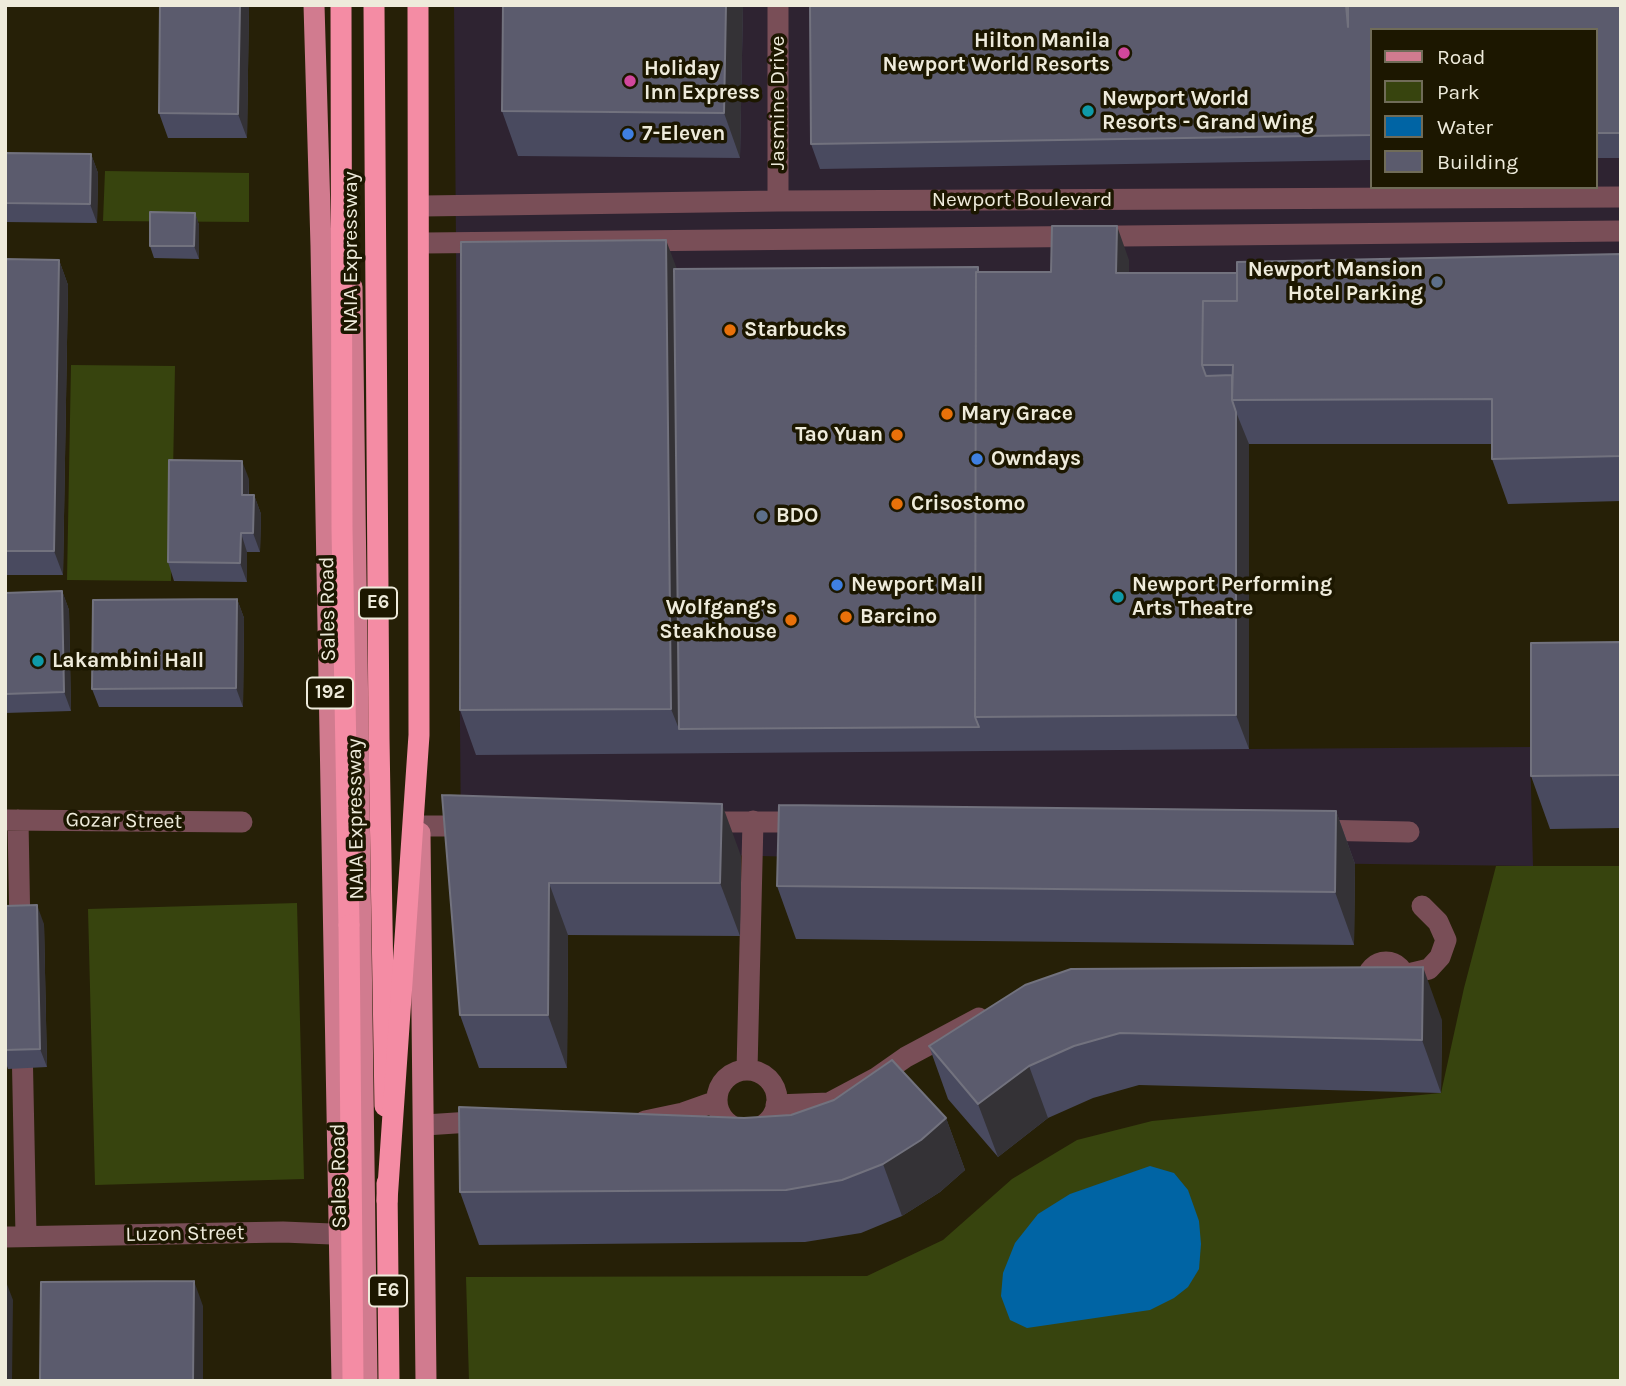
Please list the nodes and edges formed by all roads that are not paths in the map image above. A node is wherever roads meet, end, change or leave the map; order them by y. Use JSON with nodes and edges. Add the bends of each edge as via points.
{"nodes":[{"id":1,"x":314,"y":5,"type":"edge"},
{"id":2,"x":374,"y":5,"type":"edge"},
{"id":3,"x":382,"y":5,"type":"edge"},
{"id":4,"x":420,"y":5,"type":"edge"},
{"id":5,"x":778,"y":5,"type":"edge"},
{"id":6,"x":342,"y":6,"type":"edge"},
{"id":7,"x":1621,"y":197,"type":"edge"},
{"id":8,"x":1549,"y":198,"type":"junction"},
{"id":9,"x":778,"y":201,"type":"junction"},
{"id":10,"x":561,"y":204,"type":"junction"},
{"id":11,"x":423,"y":206,"type":"junction"},
{"id":12,"x":1621,"y":231,"type":"edge"},
{"id":13,"x":1552,"y":232,"type":"junction"},
{"id":14,"x":562,"y":240,"type":"junction"},
{"id":15,"x":424,"y":243,"type":"junction"},
{"id":16,"x":563,"y":263,"type":"edge"},
{"id":17,"x":12,"y":820,"type":"edge"},
{"id":18,"x":753,"y":821,"type":"junction"},
{"id":19,"x":243,"y":822,"type":"dead end"},
{"id":20,"x":684,"y":822,"type":"edge"},
{"id":21,"x":823,"y":822,"type":"edge"},
{"id":22,"x":496,"y":825,"type":"edge"},
{"id":23,"x":420,"y":826,"type":"junction"},
{"id":24,"x":1297,"y":830,"type":"edge"},
{"id":25,"x":1409,"y":832,"type":"dead end"},
{"id":26,"x":1422,"y":906,"type":"dead end"},
{"id":27,"x":21,"y":958,"type":"edge"},
{"id":28,"x":1360,"y":981,"type":"edge"},
{"id":29,"x":995,"y":1010,"type":"edge"},
{"id":30,"x":22,"y":1028,"type":"edge"},
{"id":31,"x":747,"y":1070,"type":"junction"},
{"id":32,"x":717,"y":1101,"type":"junction"},
{"id":33,"x":776,"y":1105,"type":"junction"},
{"id":34,"x":513,"y":1121,"type":"edge"},
{"id":35,"x":631,"y":1121,"type":"edge"},
{"id":36,"x":425,"y":1125,"type":"junction"},
{"id":37,"x":387,"y":1201,"type":"junction"},
{"id":38,"x":340,"y":1233,"type":"junction"},
{"id":39,"x":365,"y":1236,"type":"junction"},
{"id":40,"x":16,"y":1237,"type":"edge"},
{"id":41,"x":342,"y":1381,"type":"edge"},
{"id":42,"x":353,"y":1381,"type":"edge"},
{"id":43,"x":367,"y":1381,"type":"edge"},
{"id":44,"x":389,"y":1381,"type":"edge"},
{"id":45,"x":396,"y":1381,"type":"edge"},
{"id":46,"x":426,"y":1381,"type":"edge"}],
"edges":[{"from":1,"to":38,"type":"main road","name":"Sales Road","number":"192"},
{"from":2,"to":37,"type":"highway","name":"NAIA Expressway","number":"E6","bridge":true},
{"from":3,"to":45,"type":"main road"},
{"from":4,"to":11,"type":"main road"},
{"from":4,"to":37,"type":"highway","bridge":true,"via":[[419,735]]},
{"from":5,"to":9,"type":"street","name":"Jasmine Drive"},
{"from":6,"to":39,"type":"main road","name":"Sales Road","number":"192"},
{"from":6,"to":42,"type":"highway","name":"NAIA Expressway","number":"E6","bridge":true,"via":[[342,529]]},
{"from":7,"to":8,"type":"street","name":"Newport Boulevard"},
{"from":8,"to":9,"type":"street","name":"Newport Boulevard"},
{"from":8,"to":13,"type":"street","via":[[1559,215]]},
{"from":9,"to":10,"type":"street","name":"Newport Boulevard"},
{"from":10,"to":11,"type":"street","name":"Newport Boulevard"},
{"from":10,"to":14,"type":"street"},
{"from":11,"to":15,"type":"main road"},
{"from":12,"to":13,"type":"street","name":"Newport Boulevard"},
{"from":13,"to":14,"type":"street","name":"Newport Boulevard"},
{"from":14,"to":15,"type":"street","name":"Newport Boulevard"},
{"from":14,"to":16,"type":"street"},
{"from":15,"to":23,"type":"main road"},
{"from":17,"to":19,"type":"street","name":"Gozar Street"},
{"from":17,"to":27,"type":"street"},
{"from":18,"to":20,"type":"street"},
{"from":18,"to":21,"type":"street"},
{"from":18,"to":31,"type":"street"},
{"from":22,"to":23,"type":"street"},
{"from":23,"to":36,"type":"main road"},
{"from":24,"to":25,"type":"street"},
{"from":26,"to":28,"type":"street","via":[[1438,922],[1446,940],[1440,957],[1429,969],[1404,975],[1396,965],[1383,962]]},
{"from":29,"to":33,"type":"street","via":[[829,1103]]},
{"from":30,"to":40,"type":"street"},
{"from":31,"to":32,"type":"street","via":[[728,1076]]},
{"from":31,"to":33,"type":"street","via":[[773,1085]]},
{"from":32,"to":33,"type":"street","via":[[729,1125],[747,1130],[766,1123]]},
{"from":32,"to":35,"type":"street","via":[[682,1113]]},
{"from":34,"to":36,"type":"street"},
{"from":36,"to":46,"type":"main road"},
{"from":37,"to":44,"type":"highway","name":"NAIA Expressway","number":"E6"},
{"from":38,"to":39,"type":"street","name":"Luzon Street"},
{"from":38,"to":40,"type":"street","name":"Luzon Street"},
{"from":38,"to":41,"type":"main road","name":"Sales Road","number":"192"},
{"from":39,"to":43,"type":"main road","name":"Sales Road","number":"192"}]}
